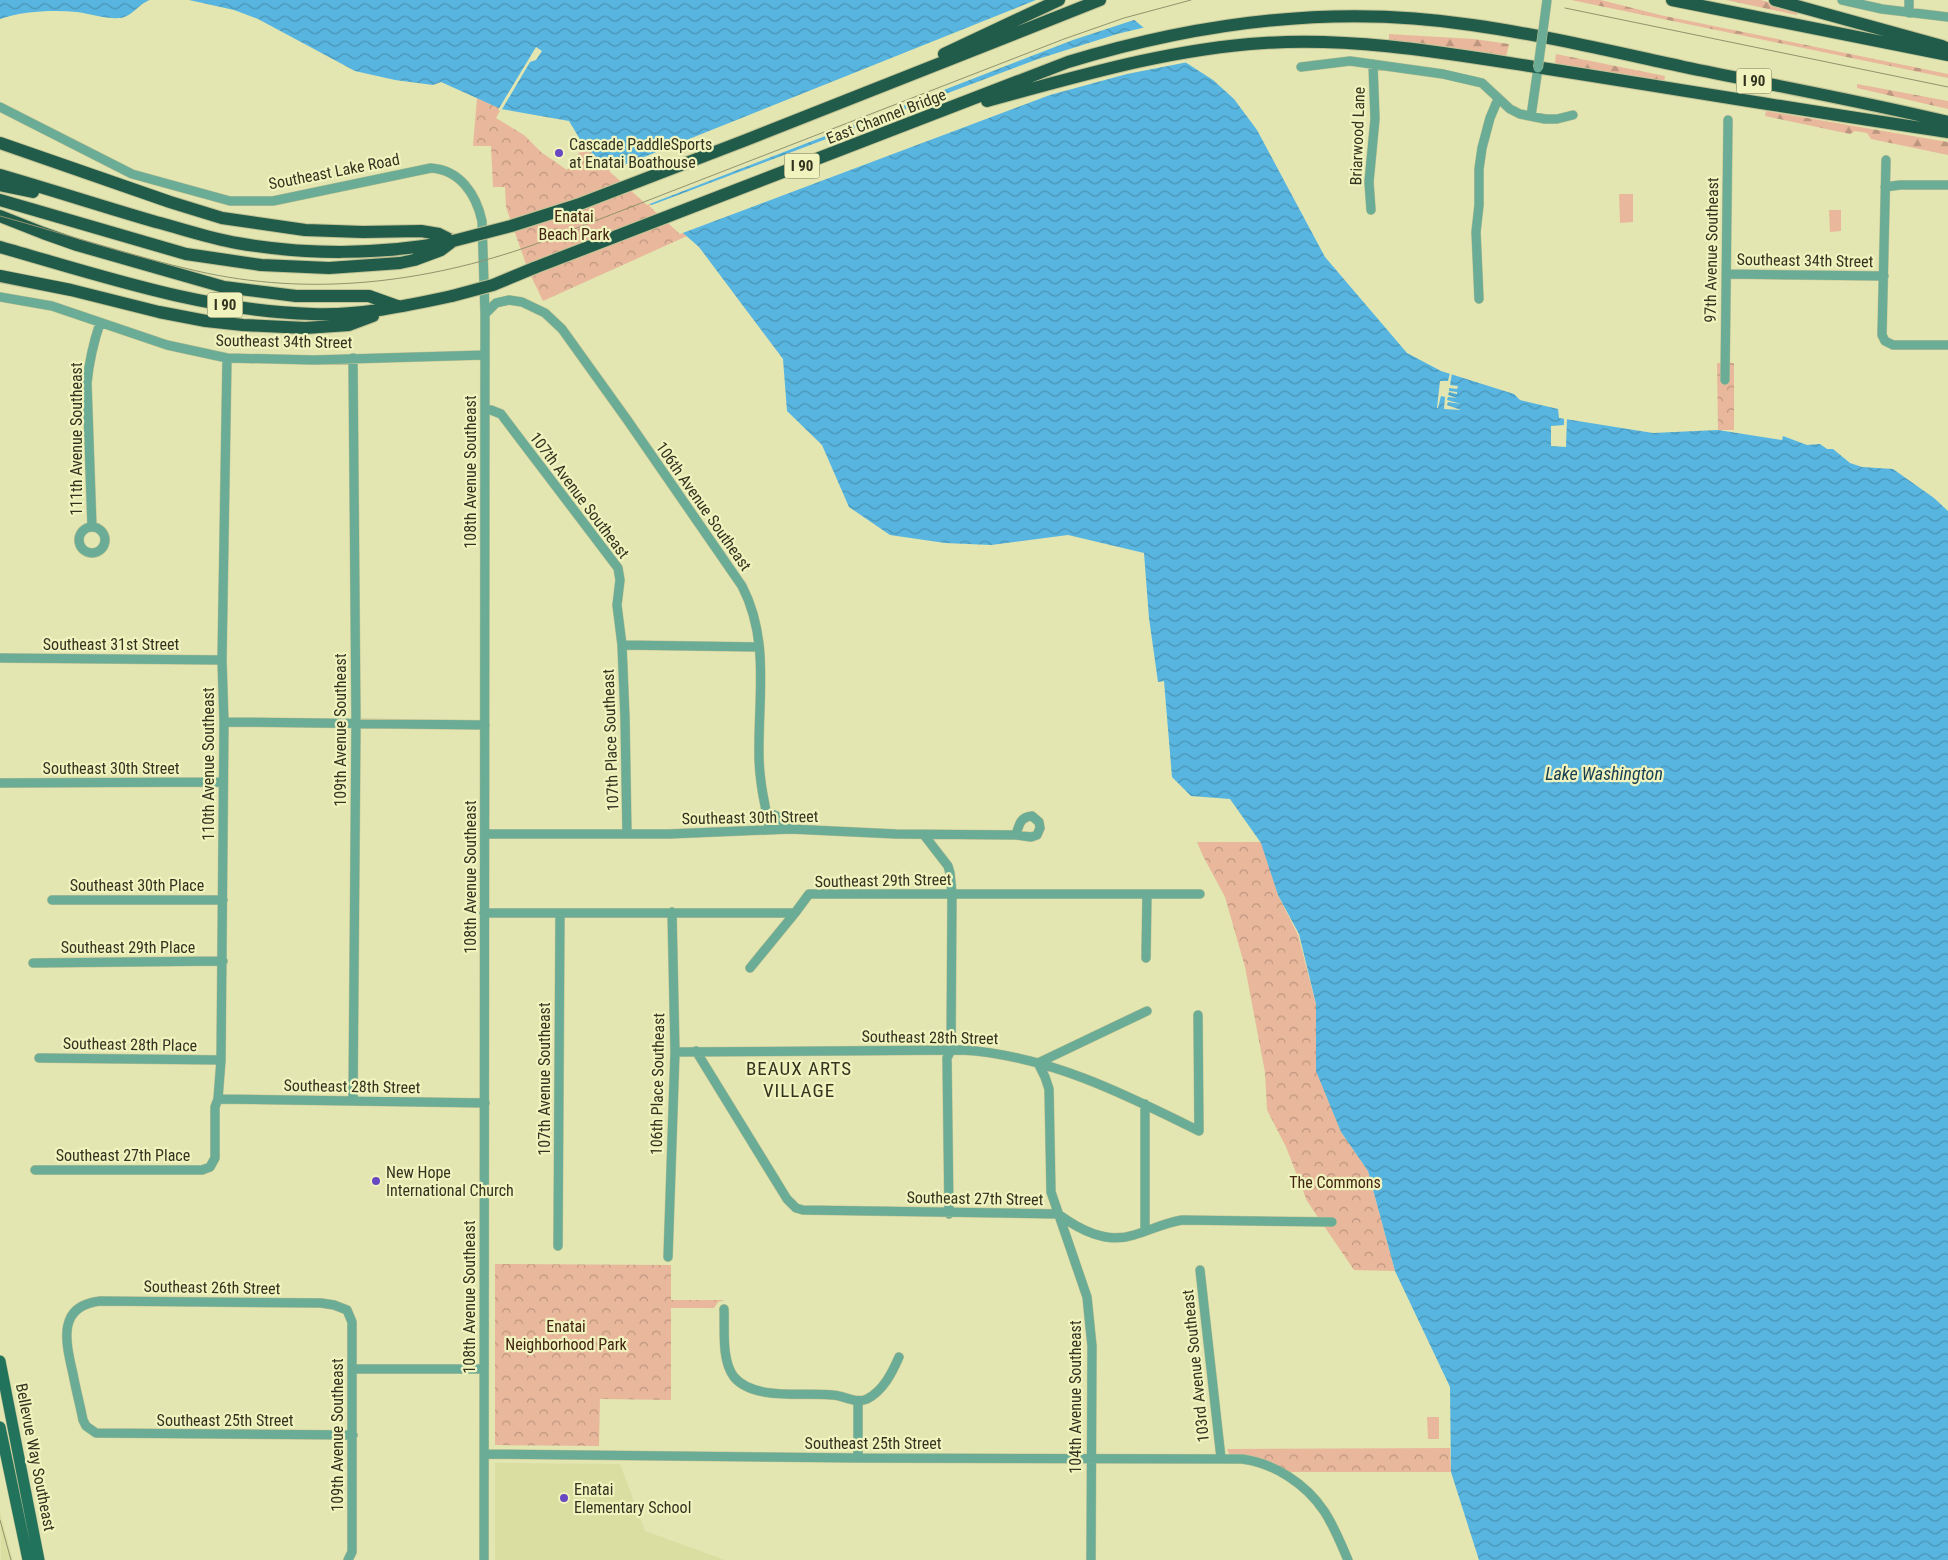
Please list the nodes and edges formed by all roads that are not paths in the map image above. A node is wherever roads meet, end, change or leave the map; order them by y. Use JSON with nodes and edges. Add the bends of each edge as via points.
{"nodes":[{"id":1,"x":1059,"y":0,"type":"edge"},
{"id":2,"x":1100,"y":0,"type":"edge"},
{"id":3,"x":1547,"y":0,"type":"edge"},
{"id":4,"x":1672,"y":0,"type":"edge"},
{"id":5,"x":1775,"y":0,"type":"edge"},
{"id":6,"x":1842,"y":0,"type":"edge"},
{"id":7,"x":1908,"y":0,"type":"edge"},
{"id":8,"x":1909,"y":13,"type":"junction"},
{"id":9,"x":1948,"y":17,"type":"edge"},
{"id":10,"x":1948,"y":49,"type":"edge"},
{"id":11,"x":1948,"y":55,"type":"edge"},
{"id":12,"x":1373,"y":64,"type":"junction"},
{"id":13,"x":1301,"y":67,"type":"dead end"},
{"id":14,"x":1538,"y":68,"type":"junction"},
{"id":15,"x":854,"y":98,"type":"junction"},
{"id":16,"x":1498,"y":99,"type":"junction"},
{"id":17,"x":0,"y":107,"type":"edge"},
{"id":18,"x":1573,"y":115,"type":"dead end"},
{"id":19,"x":1531,"y":116,"type":"junction"},
{"id":20,"x":927,"y":118,"type":"junction"},
{"id":21,"x":1728,"y":120,"type":"dead end"},
{"id":22,"x":1948,"y":122,"type":"edge"},
{"id":23,"x":1948,"y":132,"type":"edge"},
{"id":24,"x":0,"y":143,"type":"edge"},
{"id":25,"x":1886,"y":160,"type":"dead end"},
{"id":26,"x":0,"y":175,"type":"edge"},
{"id":27,"x":0,"y":185,"type":"edge"},
{"id":28,"x":1948,"y":185,"type":"edge"},
{"id":29,"x":1885,"y":187,"type":"junction"},
{"id":30,"x":474,"y":195,"type":"joint"},
{"id":31,"x":0,"y":200,"type":"edge"},
{"id":32,"x":116,"y":210,"type":"junction"},
{"id":33,"x":1371,"y":210,"type":"dead end"},
{"id":34,"x":0,"y":216,"type":"edge"},
{"id":35,"x":443,"y":242,"type":"junction"},
{"id":36,"x":0,"y":247,"type":"edge"},
{"id":37,"x":1726,"y":274,"type":"junction"},
{"id":38,"x":0,"y":276,"type":"edge"},
{"id":39,"x":1884,"y":276,"type":"junction"},
{"id":40,"x":0,"y":297,"type":"edge"},
{"id":41,"x":1479,"y":299,"type":"dead end"},
{"id":42,"x":399,"y":307,"type":"junction"},
{"id":43,"x":485,"y":314,"type":"junction"},
{"id":44,"x":100,"y":323,"type":"junction"},
{"id":45,"x":1948,"y":344,"type":"edge"},
{"id":46,"x":485,"y":354,"type":"junction"},
{"id":47,"x":227,"y":358,"type":"junction"},
{"id":48,"x":354,"y":358,"type":"junction"},
{"id":49,"x":1725,"y":380,"type":"dead end"},
{"id":50,"x":485,"y":411,"type":"junction"},
{"id":51,"x":92,"y":527,"type":"dead end"},
{"id":52,"x":622,"y":645,"type":"junction"},
{"id":53,"x":760,"y":647,"type":"junction"},
{"id":54,"x":0,"y":658,"type":"edge"},
{"id":55,"x":222,"y":660,"type":"junction"},
{"id":56,"x":224,"y":722,"type":"junction"},
{"id":57,"x":356,"y":722,"type":"junction"},
{"id":58,"x":485,"y":725,"type":"junction"},
{"id":59,"x":223,"y":782,"type":"junction"},
{"id":60,"x":0,"y":783,"type":"edge"},
{"id":61,"x":767,"y":812,"type":"junction"},
{"id":62,"x":790,"y":829,"type":"junction"},
{"id":63,"x":770,"y":830,"type":"junction"},
{"id":64,"x":485,"y":834,"type":"junction"},
{"id":65,"x":627,"y":834,"type":"junction"},
{"id":66,"x":924,"y":835,"type":"junction"},
{"id":67,"x":1016,"y":835,"type":"dead end"},
{"id":68,"x":952,"y":893,"type":"junction"},
{"id":69,"x":1147,"y":894,"type":"junction"},
{"id":70,"x":1200,"y":894,"type":"dead end"},
{"id":71,"x":52,"y":900,"type":"dead end"},
{"id":72,"x":223,"y":900,"type":"junction"},
{"id":73,"x":672,"y":912,"type":"junction"},
{"id":74,"x":484,"y":913,"type":"junction"},
{"id":75,"x":560,"y":913,"type":"junction"},
{"id":76,"x":795,"y":913,"type":"junction"},
{"id":77,"x":1146,"y":958,"type":"dead end"},
{"id":78,"x":223,"y":962,"type":"junction"},
{"id":79,"x":33,"y":963,"type":"dead end"},
{"id":80,"x":750,"y":968,"type":"dead end"},
{"id":81,"x":1147,"y":1011,"type":"dead end"},
{"id":82,"x":1198,"y":1016,"type":"dead end"},
{"id":83,"x":951,"y":1050,"type":"junction"},
{"id":84,"x":675,"y":1052,"type":"junction"},
{"id":85,"x":696,"y":1052,"type":"junction"},
{"id":86,"x":39,"y":1058,"type":"dead end"},
{"id":87,"x":221,"y":1060,"type":"junction"},
{"id":88,"x":1038,"y":1063,"type":"junction"},
{"id":89,"x":218,"y":1099,"type":"junction"},
{"id":90,"x":353,"y":1101,"type":"junction"},
{"id":91,"x":485,"y":1103,"type":"junction"},
{"id":92,"x":1145,"y":1104,"type":"junction"},
{"id":93,"x":210,"y":1167,"type":"joint"},
{"id":94,"x":35,"y":1170,"type":"dead end"},
{"id":95,"x":949,"y":1214,"type":"junction"},
{"id":96,"x":1058,"y":1214,"type":"junction"},
{"id":97,"x":1332,"y":1222,"type":"dead end"},
{"id":98,"x":1145,"y":1231,"type":"junction"},
{"id":99,"x":558,"y":1246,"type":"dead end"},
{"id":100,"x":668,"y":1257,"type":"dead end"},
{"id":101,"x":1200,"y":1270,"type":"dead end"},
{"id":102,"x":724,"y":1309,"type":"dead end"},
{"id":103,"x":347,"y":1310,"type":"joint"},
{"id":104,"x":899,"y":1357,"type":"dead end"},
{"id":105,"x":0,"y":1361,"type":"edge"},
{"id":106,"x":353,"y":1369,"type":"junction"},
{"id":107,"x":484,"y":1369,"type":"junction"},
{"id":108,"x":0,"y":1386,"type":"edge"},
{"id":109,"x":7,"y":1400,"type":"junction"},
{"id":110,"x":858,"y":1402,"type":"junction"},
{"id":111,"x":0,"y":1427,"type":"edge"},
{"id":112,"x":96,"y":1433,"type":"joint"},
{"id":113,"x":353,"y":1435,"type":"junction"},
{"id":114,"x":484,"y":1454,"type":"junction"},
{"id":115,"x":1090,"y":1457,"type":"junction"},
{"id":116,"x":858,"y":1458,"type":"junction"},
{"id":117,"x":1221,"y":1458,"type":"junction"},
{"id":118,"x":28,"y":1560,"type":"edge"},
{"id":119,"x":39,"y":1560,"type":"edge"},
{"id":120,"x":348,"y":1560,"type":"edge"},
{"id":121,"x":484,"y":1560,"type":"edge"},
{"id":122,"x":1091,"y":1560,"type":"edge"},
{"id":123,"x":1348,"y":1560,"type":"edge"}],
"edges":[{"from":1,"to":15,"type":"highway"},
{"from":2,"to":15,"type":"highway","name":"East Channel Bridge"},
{"from":3,"to":14,"type":"street","bridge":true},
{"from":4,"to":11,"type":"highway"},
{"from":5,"to":10,"type":"highway"},
{"from":6,"to":8,"type":"street"},
{"from":7,"to":8,"type":"street"},
{"from":8,"to":9,"type":"street"},
{"from":12,"to":13,"type":"street","via":[[1350,61]]},
{"from":12,"to":16,"type":"street","via":[[1482,83]]},
{"from":12,"to":33,"type":"street","name":"Briarwood Lane","via":[[1375,119],[1369,182]]},
{"from":14,"to":19,"type":"street"},
{"from":14,"to":20,"type":"highway","via":[[1385,46],[1286,42],[1238,45],[1146,59]]},
{"from":14,"to":23,"type":"highway"},
{"from":15,"to":35,"type":"highway","name":"East Channel Bridge","bridge":true,"via":[[576,205],[503,228]]},
{"from":16,"to":19,"type":"street","via":[[1510,109]]},
{"from":16,"to":41,"type":"street","via":[[1490,118],[1479,169],[1476,232]]},
{"from":17,"to":30,"type":"street","name":"Southeast Lake Road","via":[[132,174],[230,201],[273,200],[431,168],[456,177]]},
{"from":18,"to":19,"type":"street","via":[[1557,119]]},
{"from":20,"to":22,"type":"highway","name":"East Channel Bridge","number":"I 90","via":[[1042,72],[1126,45],[1200,29],[1283,19],[1376,17],[1472,25],[1560,41]]},
{"from":20,"to":42,"type":"highway","name":"East Channel Bridge","number":"I 90","bridge":true,"via":[[493,285]]},
{"from":21,"to":37,"type":"street","name":"97th Avenue Southeast"},
{"from":24,"to":35,"type":"highway","via":[[222,218],[305,230],[421,231]]},
{"from":25,"to":29,"type":"street"},
{"from":26,"to":32,"type":"highway"},
{"from":27,"to":32,"type":"highway"},
{"from":28,"to":29,"type":"street"},
{"from":29,"to":39,"type":"street"},
{"from":30,"to":43,"type":"street","name":"108th Avenue Southeast","via":[[482,221]]},
{"from":31,"to":35,"type":"highway","via":[[186,254],[282,267],[380,266],[414,260]]},
{"from":32,"to":35,"type":"highway","via":[[208,237],[270,248],[379,250]]},
{"from":34,"to":42,"type":"highway","via":[[77,245],[224,287],[296,296],[369,296]]},
{"from":36,"to":42,"type":"highway","number":"I 90","via":[[193,300],[240,308],[349,314]]},
{"from":37,"to":39,"type":"street","name":"Southeast 34th Street"},
{"from":37,"to":49,"type":"street","name":"97th Avenue Southeast"},
{"from":38,"to":42,"type":"highway","via":[[159,312],[243,325],[305,328],[349,325]]},
{"from":39,"to":45,"type":"street","via":[[1882,335],[1885,341],[1893,345]]},
{"from":40,"to":44,"type":"street","name":"Southeast 34th Street","via":[[52,306]]},
{"from":43,"to":46,"type":"street","name":"108th Avenue Southeast"},
{"from":43,"to":53,"type":"street","name":"106th Avenue Southeast","via":[[496,303],[522,302],[545,313],[562,330],[742,586],[756,620]]},
{"from":44,"to":47,"type":"street","name":"Southeast 34th Street","via":[[167,345]]},
{"from":44,"to":51,"type":"street","name":"111th Avenue Southeast","via":[[92,347],[88,384]]},
{"from":46,"to":48,"type":"street","name":"Southeast 34th Street"},
{"from":46,"to":50,"type":"street","name":"108th Avenue Southeast"},
{"from":47,"to":48,"type":"street","name":"Southeast 34th Street"},
{"from":47,"to":55,"type":"street","name":"110th Avenue Southeast"},
{"from":48,"to":57,"type":"street","name":"109th Avenue Southeast"},
{"from":50,"to":52,"type":"street","name":"107th Avenue Southeast","via":[[501,414],[618,568],[617,605]]},
{"from":50,"to":58,"type":"street","name":"108th Avenue Southeast"},
{"from":52,"to":53,"type":"street"},
{"from":52,"to":65,"type":"street","name":"107th Place Southeast"},
{"from":53,"to":61,"type":"street","name":"106th Avenue Southeast","via":[[760,780]]},
{"from":54,"to":55,"type":"street","name":"Southeast 31st Street"},
{"from":55,"to":56,"type":"street","name":"110th Avenue Southeast"},
{"from":56,"to":57,"type":"street"},
{"from":56,"to":59,"type":"street","name":"110th Avenue Southeast"},
{"from":57,"to":58,"type":"street"},
{"from":57,"to":90,"type":"street","name":"109th Avenue Southeast"},
{"from":58,"to":64,"type":"street","name":"108th Avenue Southeast"},
{"from":59,"to":60,"type":"street","name":"Southeast 30th Street"},
{"from":59,"to":72,"type":"street","name":"110th Avenue Southeast"},
{"from":61,"to":62,"type":"street","via":[[779,817]]},
{"from":61,"to":63,"type":"street","name":"106th Avenue Southeast"},
{"from":62,"to":63,"type":"street","name":"Southeast 30th Street"},
{"from":62,"to":66,"type":"street","name":"Southeast 30th Street"},
{"from":63,"to":65,"type":"street","name":"Southeast 30th Street"},
{"from":64,"to":65,"type":"street","name":"Southeast 30th Street"},
{"from":64,"to":74,"type":"street","name":"108th Avenue Southeast"},
{"from":66,"to":67,"type":"street","name":"Southeast 30th Street"},
{"from":66,"to":68,"type":"street","via":[[948,866]]},
{"from":68,"to":69,"type":"street","name":"Southeast 29th Street"},
{"from":68,"to":76,"type":"street","name":"Southeast 29th Street","via":[[809,894]]},
{"from":68,"to":83,"type":"street"},
{"from":69,"to":70,"type":"street","name":"Southeast 29th Street"},
{"from":69,"to":77,"type":"street"},
{"from":71,"to":72,"type":"street","name":"Southeast 30th Place"},
{"from":72,"to":78,"type":"street","name":"110th Avenue Southeast"},
{"from":73,"to":75,"type":"street"},
{"from":73,"to":76,"type":"street"},
{"from":73,"to":84,"type":"street","name":"106th Place Southeast"},
{"from":74,"to":75,"type":"street"},
{"from":74,"to":91,"type":"street","name":"108th Avenue Southeast"},
{"from":75,"to":99,"type":"street","name":"107th Avenue Southeast"},
{"from":76,"to":80,"type":"street"},
{"from":78,"to":79,"type":"street","name":"Southeast 29th Place"},
{"from":78,"to":87,"type":"street","name":"110th Avenue Southeast"},
{"from":81,"to":88,"type":"street"},
{"from":82,"to":92,"type":"street","name":"Southeast 28th Street","via":[[1199,1132]]},
{"from":83,"to":85,"type":"street","name":"Southeast 28th Street"},
{"from":83,"to":88,"type":"street","name":"Southeast 28th Street","via":[[999,1053]]},
{"from":83,"to":95,"type":"street","via":[[948,1058]]},
{"from":84,"to":85,"type":"street","name":"Southeast 28th Street"},
{"from":84,"to":100,"type":"street","name":"106th Place Southeast"},
{"from":85,"to":95,"type":"street","name":"Southeast 27th Street","via":[[791,1204],[803,1210]]},
{"from":86,"to":87,"type":"street","name":"Southeast 28th Place"},
{"from":87,"to":89,"type":"street","name":"110th Avenue Southeast"},
{"from":88,"to":92,"type":"street","name":"Southeast 28th Street"},
{"from":88,"to":96,"type":"street","name":"104th Avenue Southeast","via":[[1049,1089],[1051,1192]]},
{"from":89,"to":90,"type":"street","name":"Southeast 28th Street"},
{"from":89,"to":93,"type":"street","name":"110th Avenue Southeast","via":[[215,1107],[215,1158]]},
{"from":90,"to":91,"type":"street","name":"Southeast 28th Street"},
{"from":91,"to":107,"type":"street","name":"108th Avenue Southeast"},
{"from":92,"to":98,"type":"street"},
{"from":93,"to":94,"type":"street","name":"Southeast 27th Place","via":[[202,1170]]},
{"from":95,"to":96,"type":"street","name":"Southeast 27th Street"},
{"from":96,"to":98,"type":"street","name":"Southeast 27th Street","via":[[1083,1230],[1104,1237],[1124,1238]]},
{"from":96,"to":115,"type":"street","name":"104th Avenue Southeast","via":[[1090,1314]]},
{"from":97,"to":98,"type":"street","name":"Southeast 27th Street","via":[[1198,1220],[1171,1222]]},
{"from":101,"to":117,"type":"street","name":"103rd Avenue Southeast"},
{"from":102,"to":110,"type":"street","via":[[727,1362],[734,1377],[741,1382],[762,1392],[833,1395]]},
{"from":103,"to":106,"type":"street","name":"109th Avenue Southeast","via":[[352,1322]]},
{"from":103,"to":112,"type":"street","name":"Southeast 26th Street","via":[[321,1304],[100,1301],[84,1304],[68,1324],[66,1340],[83,1420]]},
{"from":104,"to":110,"type":"street","via":[[887,1381],[876,1393]]},
{"from":105,"to":109,"type":"main road","name":"Bellevue Way Southeast"},
{"from":106,"to":107,"type":"street"},
{"from":106,"to":113,"type":"street","name":"109th Avenue Southeast"},
{"from":107,"to":114,"type":"street","name":"108th Avenue Southeast"},
{"from":108,"to":109,"type":"main road"},
{"from":109,"to":119,"type":"main road","name":"Bellevue Way Southeast"},
{"from":110,"to":116,"type":"street"},
{"from":111,"to":118,"type":"main road","name":"Bellevue Way Southeast"},
{"from":112,"to":113,"type":"street","name":"Southeast 25th Street"},
{"from":113,"to":120,"type":"street","name":"109th Avenue Southeast","via":[[352,1552]]},
{"from":114,"to":116,"type":"street","name":"Southeast 25th Street"},
{"from":114,"to":121,"type":"street","name":"108th Avenue Southeast"},
{"from":115,"to":116,"type":"street","name":"Southeast 25th Street"},
{"from":115,"to":117,"type":"street","name":"Southeast 25th Street"},
{"from":115,"to":122,"type":"street","name":"104th Avenue Southeast"},
{"from":117,"to":123,"type":"street","name":"Southeast 25th Street","via":[[1262,1463],[1313,1496],[1325,1512]]}]}
